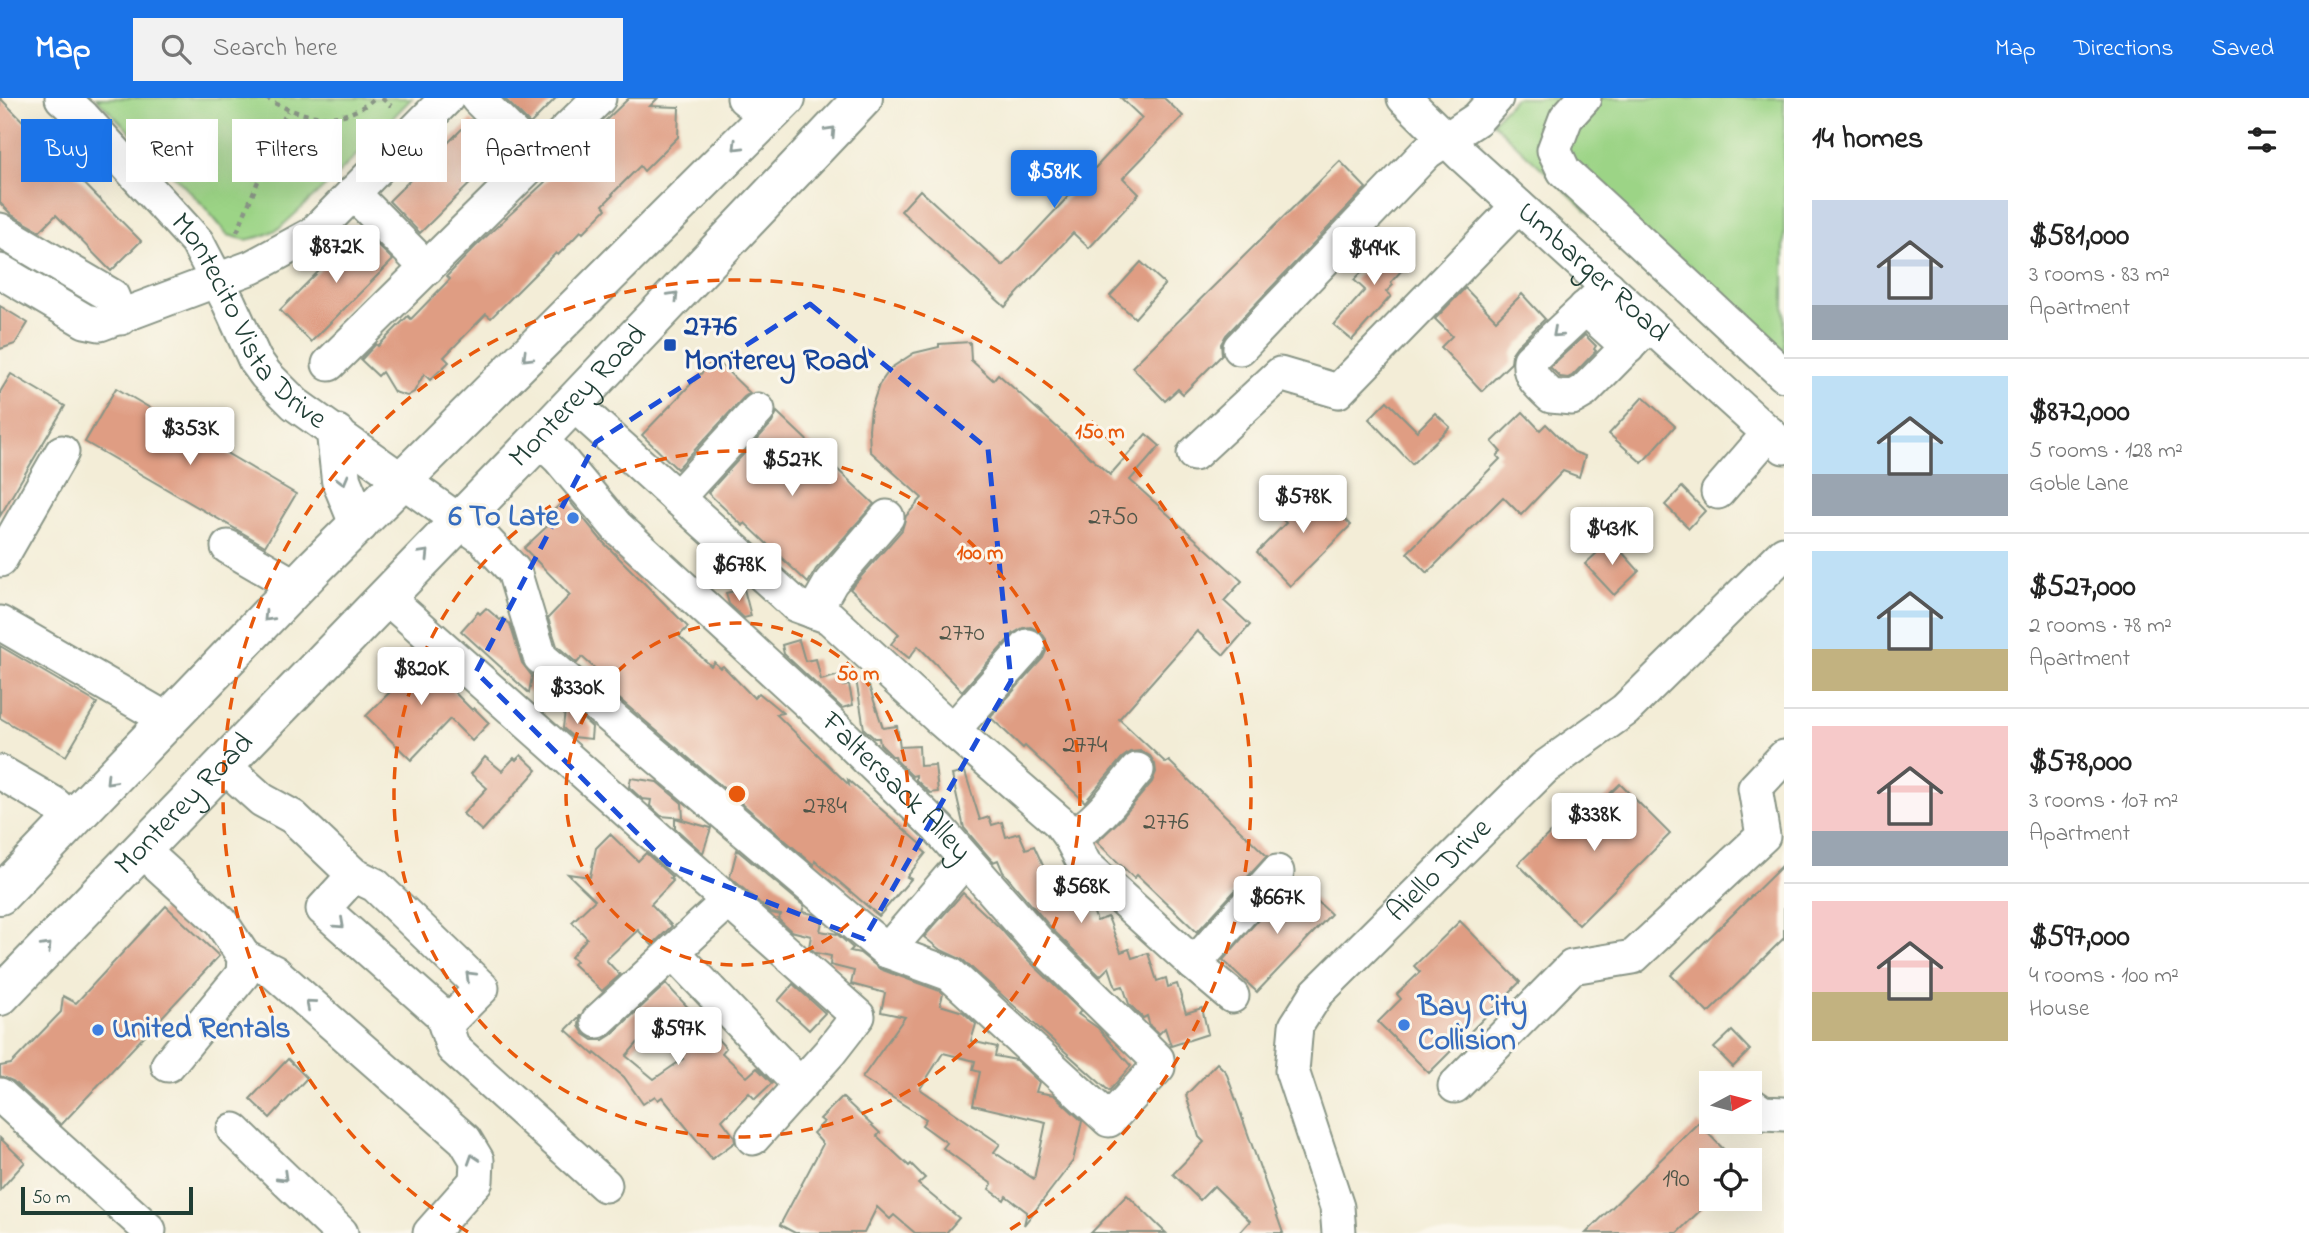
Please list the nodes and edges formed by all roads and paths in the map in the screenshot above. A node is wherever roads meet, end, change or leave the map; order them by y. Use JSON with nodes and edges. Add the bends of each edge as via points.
{"nodes":[{"id":1,"x":62,"y":98,"type":"edge"},
{"id":2,"x":266,"y":98,"type":"edge"},
{"id":3,"x":374,"y":98,"type":"edge"},
{"id":4,"x":382,"y":98,"type":"edge"},
{"id":5,"x":447,"y":98,"type":"edge"},
{"id":6,"x":477,"y":98,"type":"edge"},
{"id":7,"x":599,"y":98,"type":"edge"},
{"id":8,"x":863,"y":98,"type":"edge"},
{"id":9,"x":1404,"y":98,"type":"edge"},
{"id":10,"x":1496,"y":98,"type":"edge"},
{"id":11,"x":1584,"y":98,"type":"edge"},
{"id":12,"x":766,"y":104,"type":"edge"},
{"id":13,"x":391,"y":106,"type":"dead end"},
{"id":14,"x":287,"y":111,"type":"junction"},
{"id":15,"x":498,"y":119,"type":"edge"},
{"id":16,"x":578,"y":119,"type":"edge"},
{"id":17,"x":1447,"y":139,"type":"junction"},
{"id":18,"x":515,"y":182,"type":"edge"},
{"id":19,"x":353,"y":193,"type":"junction"},
{"id":20,"x":1518,"y":205,"type":"junction"},
{"id":21,"x":0,"y":230,"type":"edge"},
{"id":22,"x":237,"y":232,"type":"dead end"},
{"id":23,"x":427,"y":268,"type":"junction"},
{"id":24,"x":0,"y":271,"type":"edge"},
{"id":25,"x":218,"y":280,"type":"junction"},
{"id":26,"x":1596,"y":298,"type":"junction"},
{"id":27,"x":121,"y":318,"type":"junction"},
{"id":28,"x":1638,"y":336,"type":"junction"},
{"id":29,"x":1240,"y":348,"type":"dead end"},
{"id":30,"x":329,"y":364,"type":"dead end"},
{"id":31,"x":1784,"y":374,"type":"edge"},
{"id":32,"x":572,"y":403,"type":"junction"},
{"id":33,"x":758,"y":410,"type":"dead end"},
{"id":34,"x":336,"y":434,"type":"junction"},
{"id":35,"x":539,"y":439,"type":"junction"},
{"id":36,"x":1776,"y":440,"type":"edge"},
{"id":37,"x":62,"y":452,"type":"dead end"},
{"id":38,"x":1194,"y":454,"type":"dead end"},
{"id":39,"x":402,"y":482,"type":"junction"},
{"id":40,"x":1718,"y":492,"type":"dead end"},
{"id":41,"x":677,"y":498,"type":"junction"},
{"id":42,"x":887,"y":517,"type":"dead end"},
{"id":43,"x":457,"y":522,"type":"junction"},
{"id":44,"x":359,"y":524,"type":"junction"},
{"id":45,"x":228,"y":547,"type":"dead end"},
{"id":46,"x":1784,"y":553,"type":"edge"},
{"id":47,"x":0,"y":560,"type":"edge"},
{"id":48,"x":297,"y":587,"type":"junction"},
{"id":49,"x":385,"y":596,"type":"junction"},
{"id":50,"x":814,"y":612,"type":"junction"},
{"id":51,"x":0,"y":624,"type":"edge"},
{"id":52,"x":1028,"y":646,"type":"dead end"},
{"id":53,"x":168,"y":720,"type":"junction"},
{"id":54,"x":953,"y":730,"type":"junction"},
{"id":55,"x":1784,"y":757,"type":"edge"},
{"id":56,"x":223,"y":765,"type":"junction"},
{"id":57,"x":1137,"y":770,"type":"dead end"},
{"id":58,"x":0,"y":772,"type":"edge"},
{"id":59,"x":72,"y":820,"type":"junction"},
{"id":60,"x":1070,"y":836,"type":"junction"},
{"id":61,"x":141,"y":849,"type":"junction"},
{"id":62,"x":965,"y":860,"type":"junction"},
{"id":63,"x":1277,"y":872,"type":"dead end"},
{"id":64,"x":354,"y":875,"type":"junction"},
{"id":65,"x":0,"y":895,"type":"edge"},
{"id":66,"x":728,"y":901,"type":"junction"},
{"id":67,"x":887,"y":951,"type":"junction"},
{"id":68,"x":673,"y":952,"type":"junction"},
{"id":69,"x":244,"y":957,"type":"junction"},
{"id":70,"x":1194,"y":964,"type":"junction"},
{"id":71,"x":0,"y":996,"type":"edge"},
{"id":72,"x":1233,"y":996,"type":"dead end"},
{"id":73,"x":598,"y":1021,"type":"dead end"},
{"id":74,"x":446,"y":1024,"type":"junction"},
{"id":75,"x":168,"y":1065,"type":"dead end"},
{"id":76,"x":800,"y":1085,"type":"junction"},
{"id":77,"x":1455,"y":1086,"type":"dead end"},
{"id":78,"x":0,"y":1095,"type":"edge"},
{"id":79,"x":1762,"y":1112,"type":"edge"},
{"id":80,"x":1784,"y":1114,"type":"edge"},
{"id":81,"x":234,"y":1130,"type":"dead end"},
{"id":82,"x":753,"y":1138,"type":"dead end"},
{"id":83,"x":605,"y":1185,"type":"dead end"},
{"id":84,"x":149,"y":1230,"type":"dead end"},
{"id":85,"x":341,"y":1233,"type":"edge"},
{"id":86,"x":430,"y":1233,"type":"edge"},
{"id":87,"x":1339,"y":1233,"type":"edge"}],
"edges":[{"from":1,"to":25,"type":"street","name":"Montecito Vista Drive","via":[[197,242]]},
{"from":2,"to":14,"type":"path"},
{"from":3,"to":14,"type":"path","via":[[330,117]]},
{"from":4,"to":13,"type":"path"},
{"from":5,"to":19,"type":"street"},
{"from":6,"to":15,"type":"street"},
{"from":7,"to":16,"type":"street"},
{"from":32,"to":8,"type":"main road","name":"Monterey Road","one_way":true},
{"from":9,"to":17,"type":"street","name":"Umbarger Road"},
{"from":10,"to":17,"type":"street","via":[[1477,119]]},
{"from":11,"to":31,"type":"street","via":[[1566,118],[1554,150],[1563,171]]},
{"from":12,"to":39,"type":"main road","one_way":true},
{"from":14,"to":22,"type":"path"},
{"from":17,"to":20,"type":"street","name":"Umbarger Road"},
{"from":17,"to":29,"type":"street","via":[[1427,152]]},
{"from":18,"to":23,"type":"street"},
{"from":19,"to":23,"type":"street"},
{"from":19,"to":25,"type":"street","via":[[313,234]]},
{"from":20,"to":26,"type":"street","name":"Umbarger Road"},
{"from":20,"to":38,"type":"street","via":[[1338,391],[1279,374]]},
{"from":21,"to":27,"type":"street","via":[[112,296]]},
{"from":23,"to":30,"type":"street"},
{"from":24,"to":27,"type":"street","via":[[85,321],[100,324]]},
{"from":25,"to":27,"type":"street"},
{"from":25,"to":34,"type":"street","name":"Montecito Vista Drive","via":[[254,360],[295,404]]},
{"from":26,"to":28,"type":"street","name":"Umbarger Road"},
{"from":26,"to":28,"type":"street","one_way":true,"via":[[1530,360],[1533,378],[1551,397],[1572,398],[1584,391]]},
{"from":28,"to":36,"type":"street","name":"Umbarger Road"},
{"from":32,"to":35,"type":"main road","name":"Monterey Road"},
{"from":32,"to":41,"type":"street"},
{"from":33,"to":41,"type":"street"},
{"from":34,"to":39,"type":"street","name":"Montecito Vista Drive"},
{"from":34,"to":44,"type":"main road","one_way":true,"via":[[341,480]]},
{"from":35,"to":43,"type":"main road","name":"Monterey Road"},
{"from":35,"to":62,"type":"street","name":"Faltersack Alley","via":[[617,527],[824,717]]},
{"from":36,"to":40,"type":"street"},
{"from":37,"to":47,"type":"street"},
{"from":39,"to":43,"type":"street","name":"Montecito Vista Drive"},
{"from":39,"to":44,"type":"main road"},
{"from":41,"to":50,"type":"street","via":[[796,605]]},
{"from":42,"to":50,"type":"street","via":[[831,582]]},
{"from":49,"to":43,"type":"main road","name":"Monterey Road","one_way":true},
{"from":43,"to":67,"type":"street","name":"Montecito Vista Drive","via":[[483,538],[513,571],[540,657]]},
{"from":44,"to":48,"type":"main road"},
{"from":45,"to":48,"type":"street"},
{"from":46,"to":87,"type":"street","name":"Aiello Drive","via":[[1625,710],[1544,768],[1317,993],[1296,1026],[1292,1071],[1337,1207]]},
{"from":48,"to":53,"type":"main road","one_way":true},
{"from":49,"to":56,"type":"main road","name":"Monterey Road"},
{"from":49,"to":66,"type":"street"},
{"from":50,"to":54,"type":"street","via":[[829,617]]},
{"from":51,"to":53,"type":"street"},
{"from":52,"to":54,"type":"street"},
{"from":53,"to":59,"type":"main road","one_way":true},
{"from":54,"to":60,"type":"street"},
{"from":55,"to":77,"type":"street","via":[[1755,788],[1763,836],[1633,957],[1572,967]]},
{"from":56,"to":61,"type":"main road","name":"Monterey Road"},
{"from":56,"to":64,"type":"street","via":[[262,800],[293,817]]},
{"from":57,"to":60,"type":"street","via":[[1094,821]]},
{"from":58,"to":59,"type":"street"},
{"from":59,"to":65,"type":"main road"},
{"from":60,"to":70,"type":"street","via":[[1085,865]]},
{"from":61,"to":69,"type":"street","via":[[221,922]]},
{"from":71,"to":61,"type":"main road","name":"Monterey Road","one_way":true},
{"from":62,"to":67,"type":"street"},
{"from":62,"to":67,"type":"street","name":"Faltersack Alley","via":[[1039,943],[1157,1059],[1154,1074],[1109,1121],[950,974]]},
{"from":63,"to":70,"type":"street"},
{"from":64,"to":74,"type":"street","one_way":true,"via":[[323,909],[442,1015]]},
{"from":74,"to":64,"type":"street","one_way":true,"via":[[482,988],[374,884]]},
{"from":66,"to":68,"type":"street"},
{"from":66,"to":76,"type":"street","via":[[858,1016]]},
{"from":68,"to":73,"type":"street"},
{"from":68,"to":76,"type":"street"},
{"from":69,"to":75,"type":"street","via":[[243,974]]},
{"from":86,"to":69,"type":"street","one_way":true,"via":[[476,1181],[477,1160],[465,1140],[274,972]]},
{"from":70,"to":72,"type":"street"},
{"from":74,"to":83,"type":"street","via":[[453,1048]]},
{"from":76,"to":82,"type":"street"},
{"from":78,"to":84,"type":"street"},
{"from":79,"to":80,"type":"street"},
{"from":81,"to":85,"type":"street","one_way":true}]}
